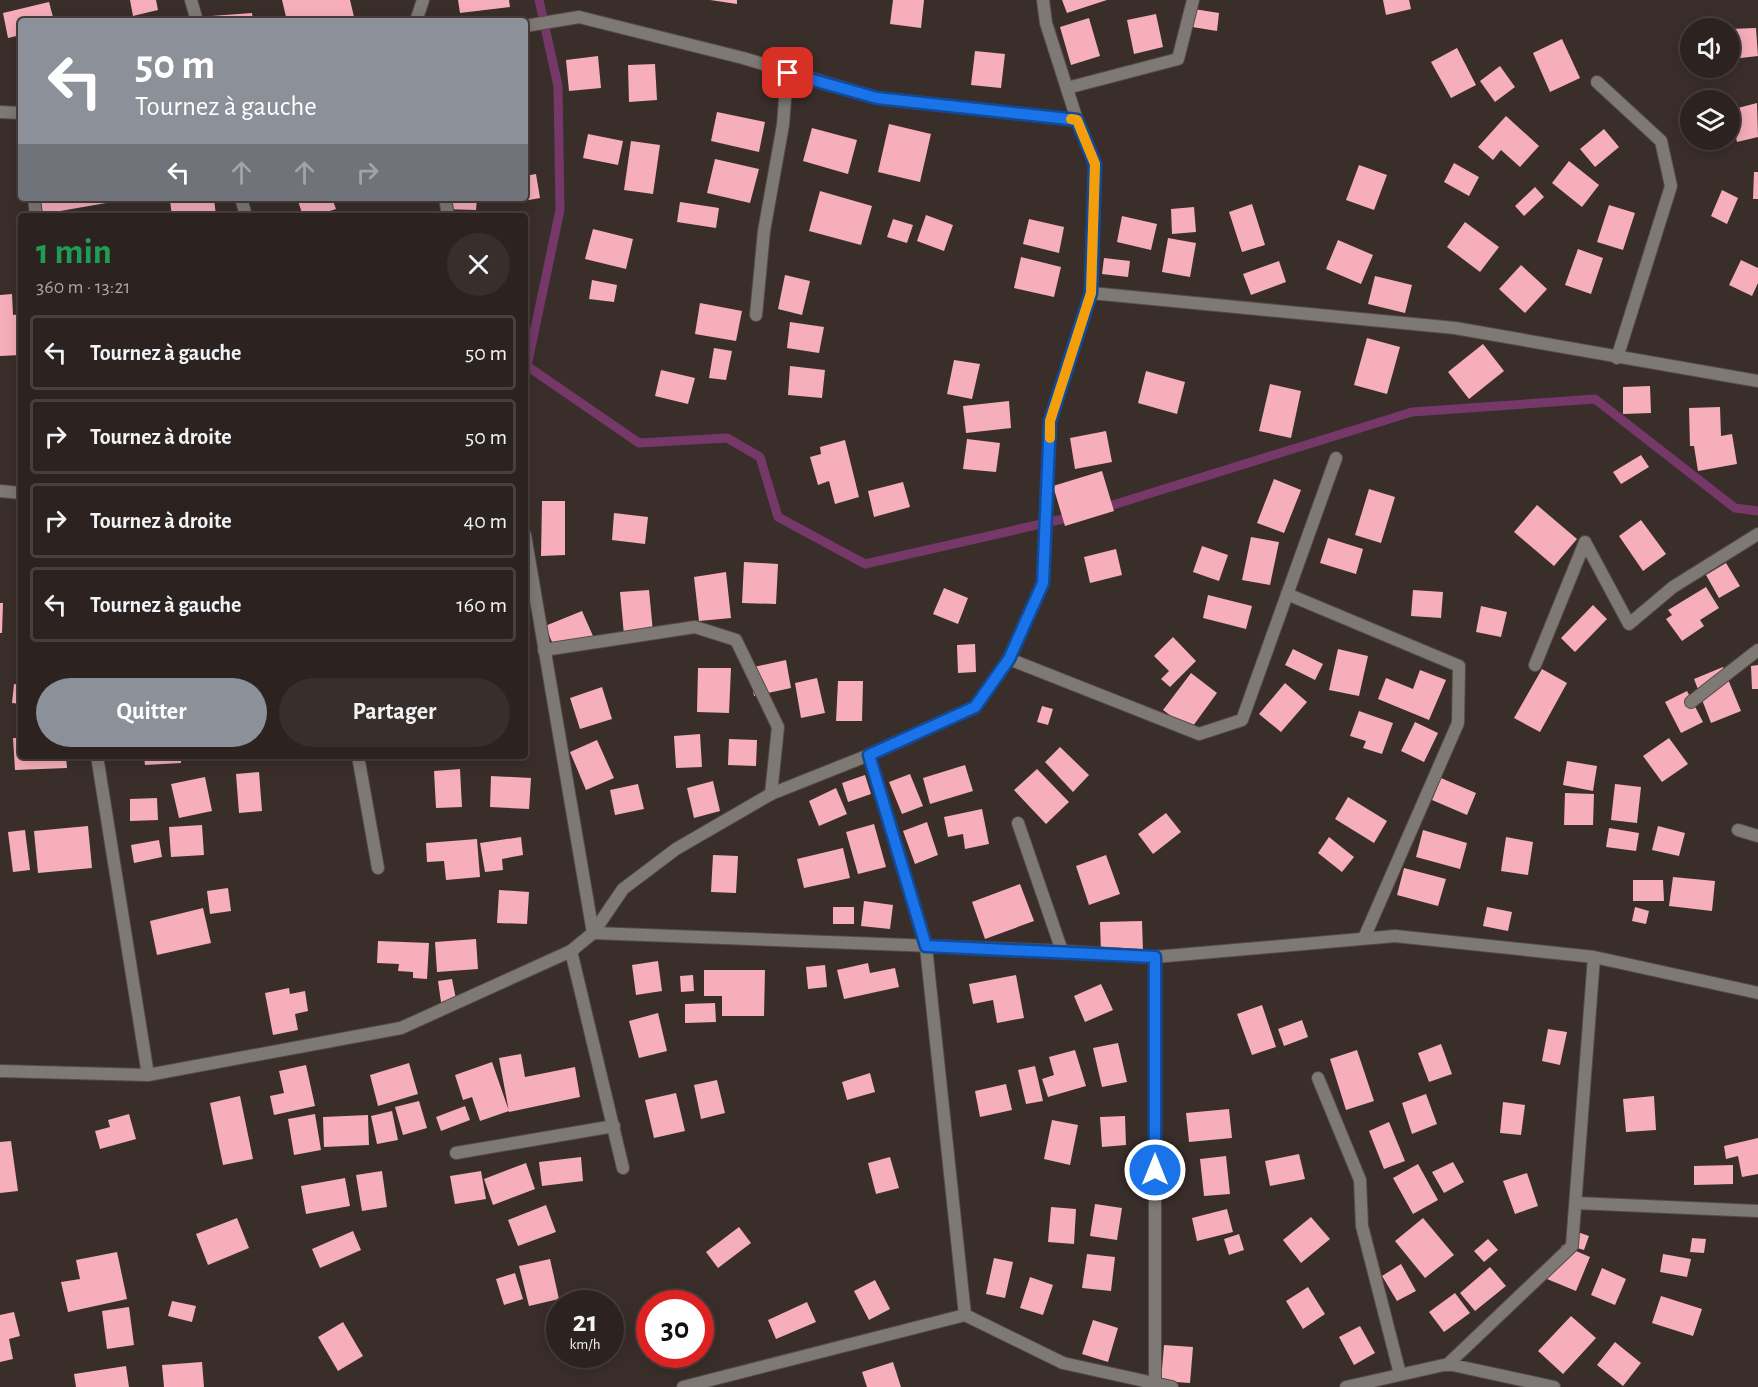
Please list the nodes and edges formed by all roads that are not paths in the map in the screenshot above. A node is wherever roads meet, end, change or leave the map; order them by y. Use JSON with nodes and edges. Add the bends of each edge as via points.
{"nodes":[{"id":1,"x":191,"y":0,"type":"edge"},
{"id":2,"x":423,"y":0,"type":"edge"},
{"id":3,"x":1043,"y":0,"type":"edge"},
{"id":4,"x":1192,"y":0,"type":"edge"},
{"id":5,"x":196,"y":18,"type":"edge"},
{"id":6,"x":417,"y":18,"type":"edge"},
{"id":7,"x":528,"y":26,"type":"edge"},
{"id":8,"x":788,"y":73,"type":"junction"},
{"id":9,"x":1598,"y":82,"type":"dead end"},
{"id":10,"x":1067,"y":88,"type":"junction"},
{"id":11,"x":0,"y":112,"type":"edge"},
{"id":12,"x":18,"y":113,"type":"edge"},
{"id":13,"x":1077,"y":120,"type":"junction"},
{"id":14,"x":1091,"y":293,"type":"junction"},
{"id":15,"x":756,"y":315,"type":"dead end"},
{"id":16,"x":1617,"y":358,"type":"junction"},
{"id":17,"x":1758,"y":381,"type":"edge"},
{"id":18,"x":1336,"y":458,"type":"dead end"},
{"id":19,"x":0,"y":491,"type":"edge"},
{"id":20,"x":18,"y":493,"type":"edge"},
{"id":21,"x":1758,"y":534,"type":"edge"},
{"id":22,"x":528,"y":553,"type":"edge"},
{"id":23,"x":1287,"y":594,"type":"junction"},
{"id":24,"x":544,"y":650,"type":"junction"},
{"id":25,"x":1758,"y":650,"type":"edge"},
{"id":26,"x":1009,"y":659,"type":"junction"},
{"id":27,"x":1535,"y":665,"type":"dead end"},
{"id":28,"x":1691,"y":702,"type":"dead end"},
{"id":29,"x":869,"y":755,"type":"junction"},
{"id":30,"x":97,"y":759,"type":"edge"},
{"id":31,"x":359,"y":759,"type":"edge"},
{"id":32,"x":771,"y":794,"type":"junction"},
{"id":33,"x":1018,"y":823,"type":"dead end"},
{"id":34,"x":1738,"y":830,"type":"dead end"},
{"id":35,"x":1758,"y":836,"type":"edge"},
{"id":36,"x":378,"y":868,"type":"dead end"},
{"id":37,"x":593,"y":933,"type":"junction"},
{"id":38,"x":1364,"y":938,"type":"junction"},
{"id":39,"x":926,"y":946,"type":"junction"},
{"id":40,"x":571,"y":951,"type":"junction"},
{"id":41,"x":1062,"y":951,"type":"junction"},
{"id":42,"x":1155,"y":957,"type":"junction"},
{"id":43,"x":1594,"y":957,"type":"junction"},
{"id":44,"x":1758,"y":993,"type":"edge"},
{"id":45,"x":0,"y":1071,"type":"edge"},
{"id":46,"x":148,"y":1075,"type":"junction"},
{"id":47,"x":1318,"y":1078,"type":"dead end"},
{"id":48,"x":614,"y":1126,"type":"junction"},
{"id":49,"x":456,"y":1153,"type":"dead end"},
{"id":50,"x":623,"y":1168,"type":"dead end"},
{"id":51,"x":1576,"y":1203,"type":"junction"},
{"id":52,"x":1758,"y":1211,"type":"edge"},
{"id":53,"x":965,"y":1315,"type":"junction"},
{"id":54,"x":1448,"y":1364,"type":"junction"},
{"id":55,"x":1400,"y":1374,"type":"junction"},
{"id":56,"x":1155,"y":1383,"type":"junction"},
{"id":57,"x":1545,"y":1386,"type":"edge"},
{"id":58,"x":683,"y":1387,"type":"edge"},
{"id":59,"x":1172,"y":1387,"type":"edge"},
{"id":60,"x":1346,"y":1387,"type":"edge"}],
"edges":[{"from":1,"to":5,"type":"street"},
{"from":2,"to":6,"type":"street"},
{"from":3,"to":10,"type":"street","via":[[1046,23]]},
{"from":4,"to":10,"type":"street","via":[[1178,59]]},
{"from":7,"to":8,"type":"street","via":[[579,17]]},
{"from":8,"to":13,"type":"street","via":[[877,98]]},
{"from":8,"to":15,"type":"street"},
{"from":9,"to":16,"type":"street","via":[[1660,141],[1671,186]]},
{"from":10,"to":13,"type":"street"},
{"from":11,"to":12,"type":"street"},
{"from":13,"to":14,"type":"street","via":[[1095,164]]},
{"from":14,"to":16,"type":"street","via":[[1455,328]]},
{"from":14,"to":26,"type":"street","via":[[1050,421],[1043,583]]},
{"from":16,"to":17,"type":"street"},
{"from":18,"to":23,"type":"street"},
{"from":19,"to":20,"type":"street"},
{"from":21,"to":27,"type":"street","via":[[1673,587],[1629,624],[1585,542]]},
{"from":22,"to":24,"type":"street"},
{"from":23,"to":26,"type":"street","via":[[1242,720],[1199,734]]},
{"from":23,"to":38,"type":"street","via":[[1459,666],[1458,723]]},
{"from":24,"to":32,"type":"street","via":[[695,627],[736,640],[778,727]]},
{"from":24,"to":37,"type":"street"},
{"from":25,"to":28,"type":"street"},
{"from":26,"to":29,"type":"street","via":[[975,707]]},
{"from":29,"to":32,"type":"street"},
{"from":29,"to":39,"type":"street"},
{"from":30,"to":46,"type":"street"},
{"from":31,"to":36,"type":"street"},
{"from":32,"to":37,"type":"street","via":[[676,849],[623,889]]},
{"from":33,"to":41,"type":"street"},
{"from":34,"to":35,"type":"street"},
{"from":37,"to":39,"type":"street"},
{"from":37,"to":40,"type":"street"},
{"from":38,"to":42,"type":"street"},
{"from":38,"to":43,"type":"street","via":[[1395,936]]},
{"from":39,"to":41,"type":"street"},
{"from":39,"to":53,"type":"street"},
{"from":40,"to":46,"type":"street","via":[[401,1028]]},
{"from":40,"to":48,"type":"street"},
{"from":41,"to":42,"type":"street"},
{"from":42,"to":56,"type":"street"},
{"from":43,"to":44,"type":"street"},
{"from":43,"to":51,"type":"street"},
{"from":45,"to":46,"type":"street"},
{"from":47,"to":55,"type":"street","via":[[1360,1180],[1362,1226]]},
{"from":48,"to":49,"type":"street"},
{"from":48,"to":50,"type":"street"},
{"from":51,"to":52,"type":"street"},
{"from":51,"to":54,"type":"street","via":[[1572,1246]]},
{"from":53,"to":56,"type":"street","via":[[1064,1363]]},
{"from":53,"to":58,"type":"street"},
{"from":54,"to":55,"type":"street"},
{"from":54,"to":57,"type":"street"},
{"from":55,"to":60,"type":"street"},
{"from":56,"to":59,"type":"street"}]}
